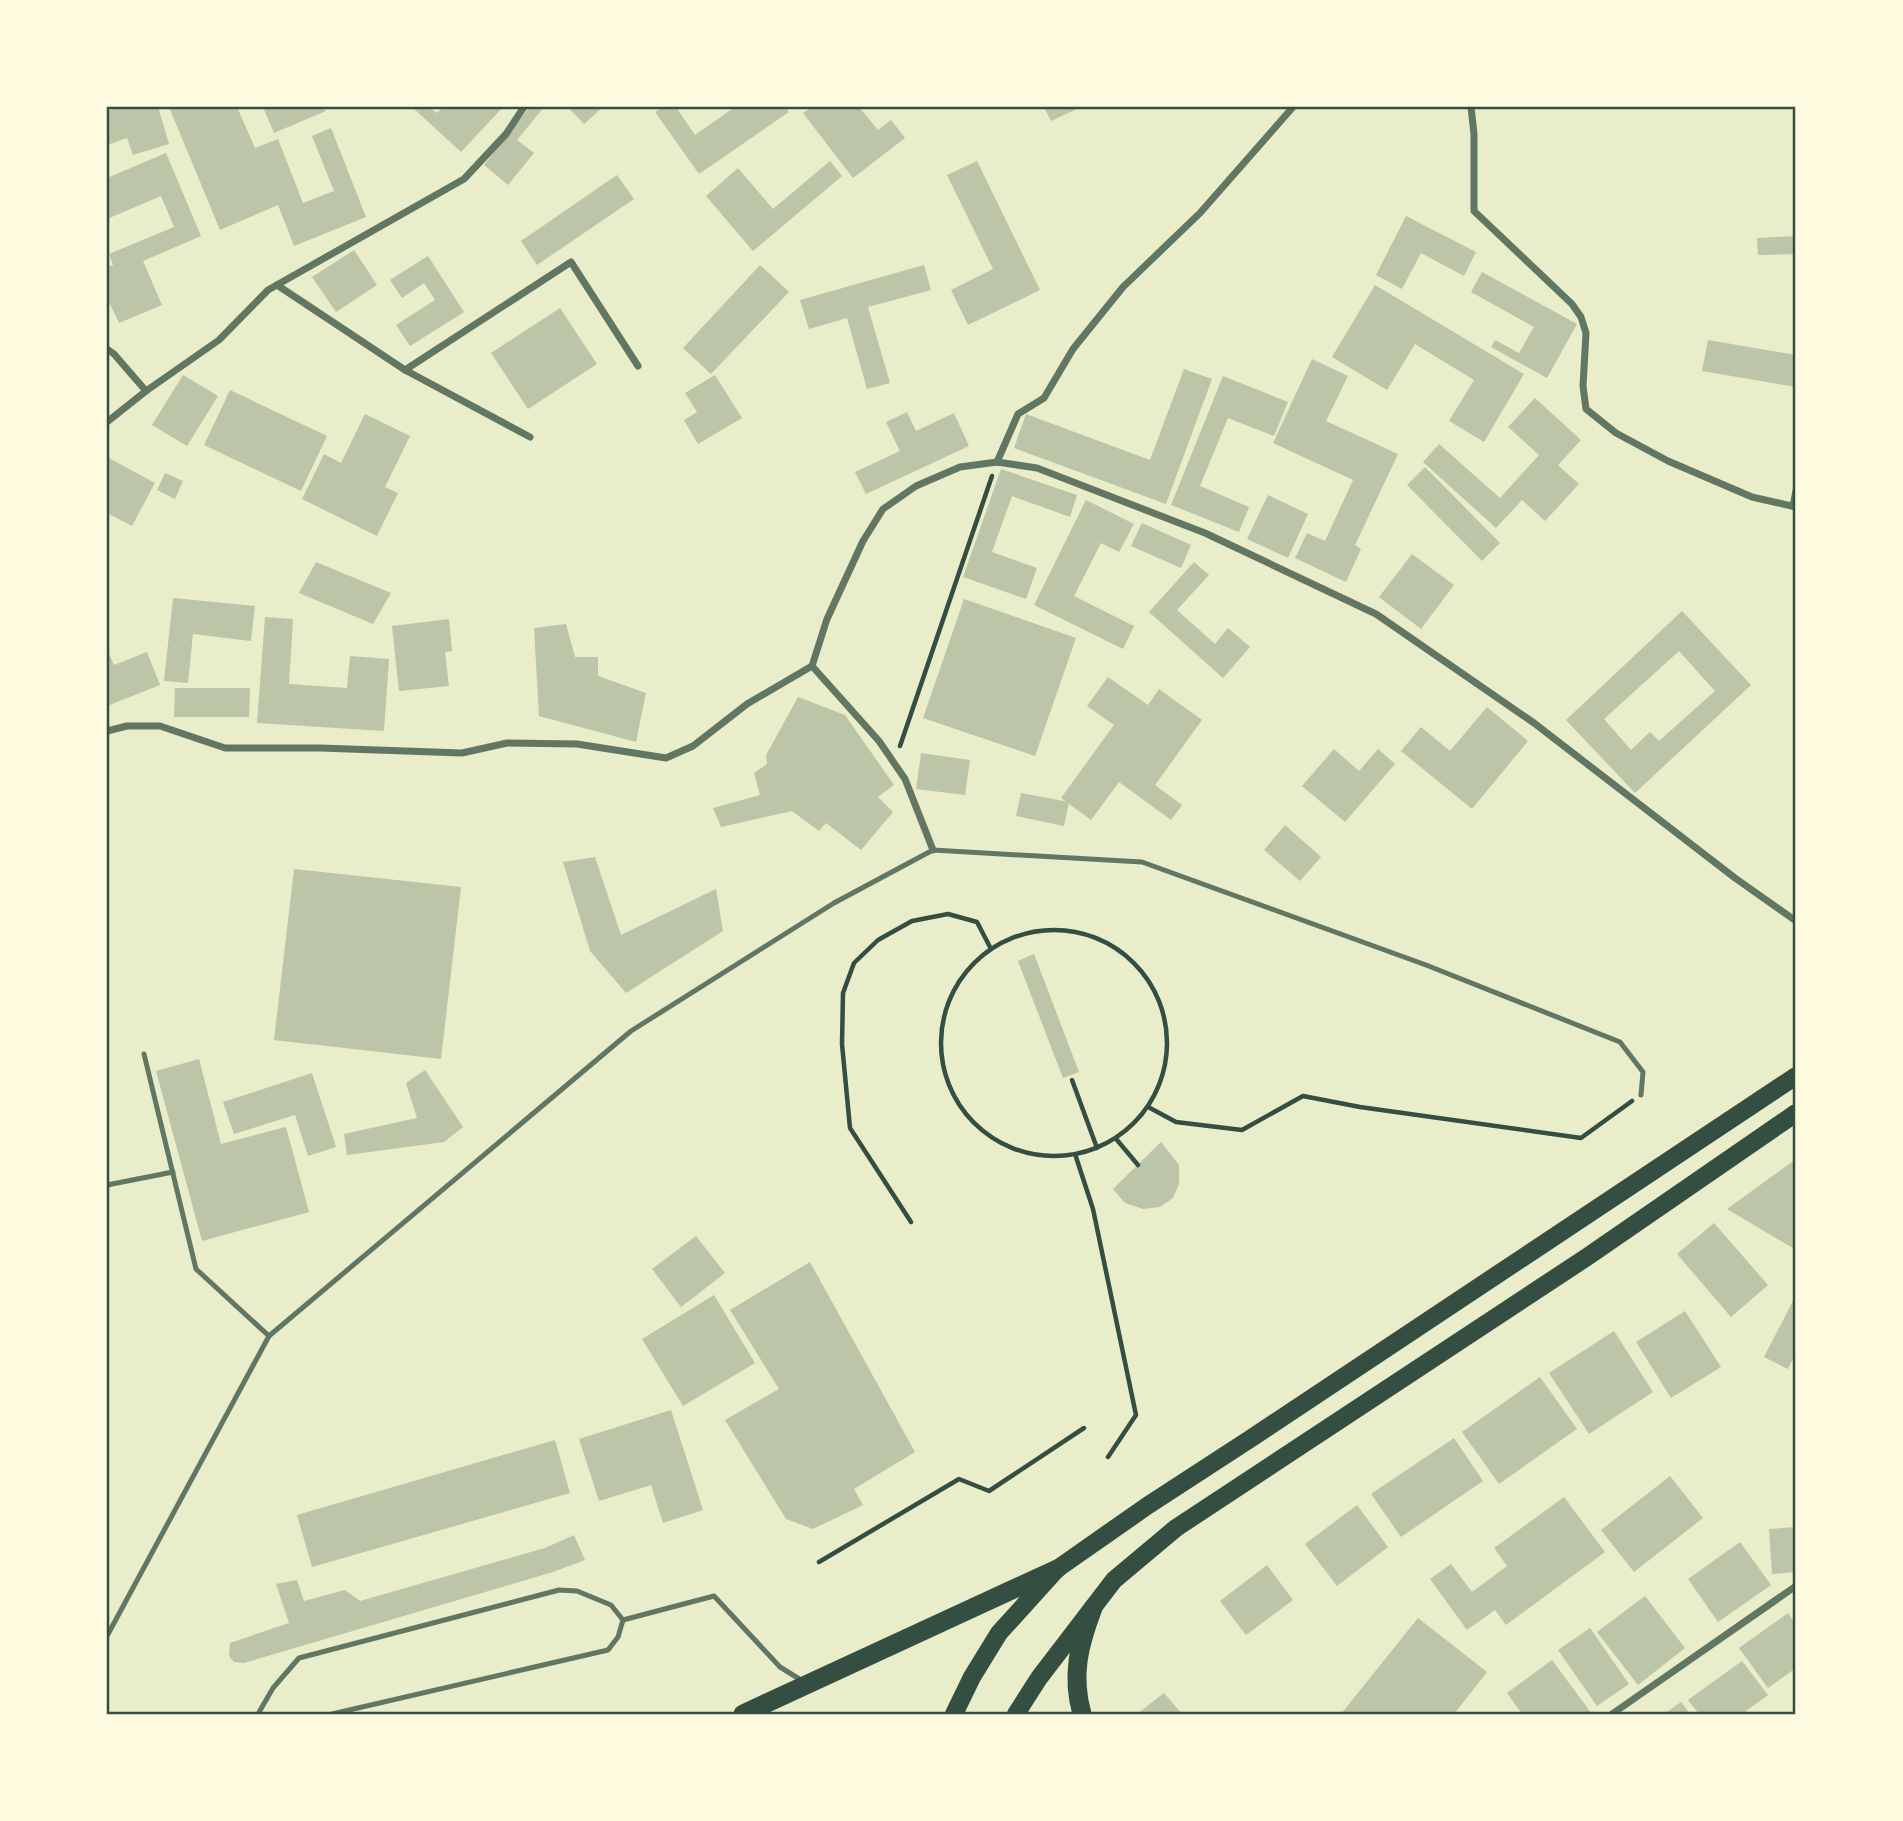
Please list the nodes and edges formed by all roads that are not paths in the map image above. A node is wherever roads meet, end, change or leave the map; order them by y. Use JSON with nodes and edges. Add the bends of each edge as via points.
{"nodes":[{"id":1,"x":524,"y":107,"type":"edge"},
{"id":2,"x":1293,"y":107,"type":"edge"},
{"id":3,"x":1471,"y":107,"type":"edge"},
{"id":4,"x":277,"y":285,"type":"junction"},
{"id":5,"x":107,"y":349,"type":"edge"},
{"id":6,"x":638,"y":366,"type":"dead end"},
{"id":7,"x":405,"y":370,"type":"junction"},
{"id":8,"x":146,"y":391,"type":"junction"},
{"id":9,"x":107,"y":422,"type":"edge"},
{"id":10,"x":530,"y":437,"type":"dead end"},
{"id":11,"x":997,"y":462,"type":"junction"},
{"id":12,"x":1796,"y":491,"type":"edge"},
{"id":13,"x":1795,"y":507,"type":"edge"},
{"id":14,"x":812,"y":666,"type":"junction"},
{"id":15,"x":107,"y":731,"type":"edge"},
{"id":16,"x":933,"y":850,"type":"junction"},
{"id":17,"x":1796,"y":921,"type":"edge"},
{"id":18,"x":144,"y":1054,"type":"dead end"},
{"id":19,"x":1796,"y":1076,"type":"edge"},
{"id":20,"x":1641,"y":1095,"type":"road end"},
{"id":21,"x":1796,"y":1113,"type":"edge"},
{"id":22,"x":173,"y":1172,"type":"junction"},
{"id":23,"x":107,"y":1185,"type":"edge"},
{"id":24,"x":269,"y":1336,"type":"junction"},
{"id":25,"x":1057,"y":1569,"type":"junction"},
{"id":26,"x":1796,"y":1586,"type":"edge"},
{"id":27,"x":1093,"y":1608,"type":"junction"},
{"id":28,"x":623,"y":1620,"type":"junction"},
{"id":29,"x":107,"y":1636,"type":"edge"},
{"id":30,"x":807,"y":1684,"type":"junction"},
{"id":31,"x":258,"y":1714,"type":"edge"},
{"id":32,"x":332,"y":1714,"type":"edge"},
{"id":33,"x":743,"y":1714,"type":"edge"},
{"id":34,"x":954,"y":1714,"type":"edge"},
{"id":35,"x":1016,"y":1714,"type":"edge"},
{"id":36,"x":1082,"y":1714,"type":"edge"},
{"id":37,"x":1612,"y":1714,"type":"edge"}],
"edges":[{"from":1,"to":4,"type":"street","via":[[464,179]]},
{"from":2,"to":11,"type":"street","via":[[1200,213],[1123,287],[1073,349],[1044,398],[1018,414]]},
{"from":3,"to":13,"type":"street","via":[[1474,211],[1581,317],[1586,333],[1586,409],[1616,433],[1668,461],[1752,498]]},
{"from":4,"to":7,"type":"street"},
{"from":4,"to":8,"type":"street","via":[[219,340]]},
{"from":5,"to":8,"type":"street"},
{"from":6,"to":7,"type":"street","via":[[571,262]]},
{"from":7,"to":10,"type":"street"},
{"from":8,"to":9,"type":"street"},
{"from":11,"to":14,"type":"street","via":[[960,467],[916,486],[883,509],[827,619]]},
{"from":11,"to":17,"type":"street","via":[[1037,468],[1205,533],[1376,614],[1534,723]]},
{"from":12,"to":13,"type":"street"},
{"from":14,"to":15,"type":"street","via":[[747,704],[692,746],[666,758],[577,744],[535,743],[507,743],[462,753],[225,748],[160,726]]},
{"from":14,"to":16,"type":"street","via":[[879,741],[905,779]]},
{"from":16,"to":20,"type":"lane","via":[[1142,862],[1426,965],[1620,1042],[1643,1072]]},
{"from":16,"to":24,"type":"lane","via":[[834,903],[631,1031]]},
{"from":18,"to":22,"type":"lane"},
{"from":19,"to":25,"type":"main road"},
{"from":21,"to":27,"type":"main road","via":[[1176,1528],[1114,1580]]},
{"from":22,"to":23,"type":"lane"},
{"from":22,"to":24,"type":"lane","via":[[196,1269]]},
{"from":24,"to":29,"type":"lane"},
{"from":25,"to":30,"type":"highway"},
{"from":25,"to":34,"type":"main road","via":[[999,1633]]},
{"from":26,"to":37,"type":"street"},
{"from":27,"to":35,"type":"main road"},
{"from":27,"to":36,"type":"highway","via":[[1080,1642],[1076,1678]]},
{"from":28,"to":30,"type":"lane","via":[[714,1596],[780,1667]]},
{"from":28,"to":31,"type":"lane","via":[[611,1605],[577,1591],[558,1590],[299,1658]]},
{"from":28,"to":32,"type":"lane","via":[[608,1650]]},
{"from":30,"to":33,"type":"highway"}]}
